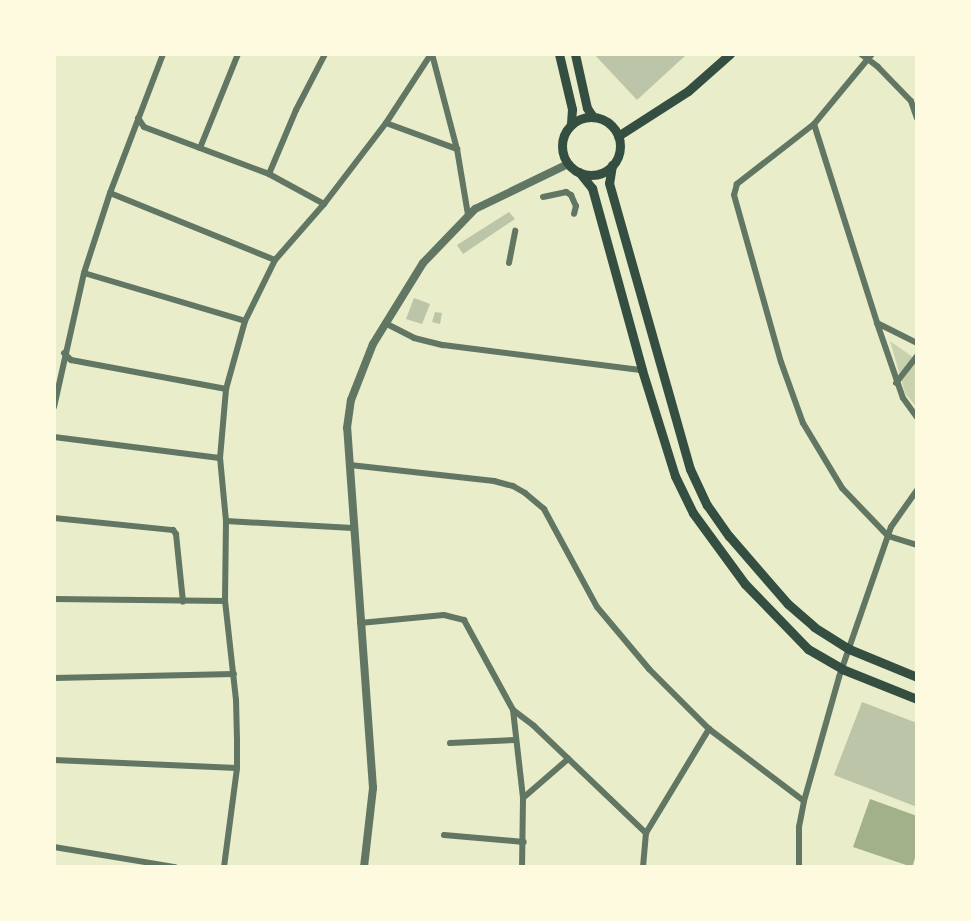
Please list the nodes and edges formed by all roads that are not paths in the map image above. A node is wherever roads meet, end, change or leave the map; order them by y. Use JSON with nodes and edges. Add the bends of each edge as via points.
{"nodes":[{"id":1,"x":163,"y":54,"type":"edge"},
{"id":2,"x":238,"y":54,"type":"edge"},
{"id":3,"x":325,"y":54,"type":"edge"},
{"id":4,"x":431,"y":54,"type":"edge"},
{"id":5,"x":559,"y":54,"type":"edge"},
{"id":6,"x":575,"y":54,"type":"edge"},
{"id":7,"x":730,"y":54,"type":"edge"},
{"id":8,"x":861,"y":54,"type":"edge"},
{"id":9,"x":871,"y":57,"type":"edge"},
{"id":10,"x":914,"y":102,"type":"edge"},
{"id":11,"x":593,"y":117,"type":"junction"},
{"id":12,"x":138,"y":118,"type":"junction"},
{"id":13,"x":917,"y":118,"type":"edge"},
{"id":14,"x":386,"y":123,"type":"junction"},
{"id":15,"x":814,"y":124,"type":"junction"},
{"id":16,"x":571,"y":125,"type":"junction"},
{"id":17,"x":618,"y":136,"type":"junction"},
{"id":18,"x":200,"y":148,"type":"junction"},
{"id":19,"x":457,"y":149,"type":"junction"},
{"id":20,"x":568,"y":164,"type":"junction"},
{"id":21,"x":612,"y":165,"type":"junction"},
{"id":22,"x":579,"y":172,"type":"junction"},
{"id":23,"x":269,"y":174,"type":"junction"},
{"id":24,"x":110,"y":193,"type":"junction"},
{"id":25,"x":543,"y":197,"type":"dead end"},
{"id":26,"x":324,"y":204,"type":"junction"},
{"id":27,"x":574,"y":214,"type":"dead end"},
{"id":28,"x":468,"y":215,"type":"junction"},
{"id":29,"x":515,"y":231,"type":"dead end"},
{"id":30,"x":275,"y":260,"type":"junction"},
{"id":31,"x":509,"y":263,"type":"dead end"},
{"id":32,"x":84,"y":273,"type":"junction"},
{"id":33,"x":245,"y":321,"type":"junction"},
{"id":34,"x":385,"y":323,"type":"junction"},
{"id":35,"x":877,"y":323,"type":"junction"},
{"id":36,"x":917,"y":343,"type":"edge"},
{"id":37,"x":64,"y":353,"type":"junction"},
{"id":38,"x":917,"y":356,"type":"edge"},
{"id":39,"x":642,"y":370,"type":"junction"},
{"id":40,"x":896,"y":383,"type":"junction"},
{"id":41,"x":226,"y":389,"type":"junction"},
{"id":42,"x":54,"y":407,"type":"edge"},
{"id":43,"x":917,"y":417,"type":"edge"},
{"id":44,"x":54,"y":437,"type":"edge"},
{"id":45,"x":220,"y":458,"type":"junction"},
{"id":46,"x":350,"y":465,"type":"junction"},
{"id":47,"x":917,"y":490,"type":"edge"},
{"id":48,"x":54,"y":518,"type":"edge"},
{"id":49,"x":226,"y":521,"type":"junction"},
{"id":50,"x":353,"y":528,"type":"junction"},
{"id":51,"x":888,"y":536,"type":"junction"},
{"id":52,"x":917,"y":545,"type":"edge"},
{"id":53,"x":54,"y":599,"type":"edge"},
{"id":54,"x":225,"y":601,"type":"junction"},
{"id":55,"x":183,"y":602,"type":"junction"},
{"id":56,"x":360,"y":623,"type":"junction"},
{"id":57,"x":849,"y":649,"type":"junction"},
{"id":58,"x":842,"y":669,"type":"junction"},
{"id":59,"x":234,"y":674,"type":"junction"},
{"id":60,"x":917,"y":676,"type":"edge"},
{"id":61,"x":54,"y":678,"type":"edge"},
{"id":62,"x":917,"y":699,"type":"edge"},
{"id":63,"x":513,"y":710,"type":"junction"},
{"id":64,"x":709,"y":729,"type":"junction"},
{"id":65,"x":515,"y":740,"type":"junction"},
{"id":66,"x":450,"y":743,"type":"dead end"},
{"id":67,"x":568,"y":759,"type":"junction"},
{"id":68,"x":54,"y":760,"type":"edge"},
{"id":69,"x":237,"y":768,"type":"junction"},
{"id":70,"x":523,"y":798,"type":"junction"},
{"id":71,"x":804,"y":801,"type":"junction"},
{"id":72,"x":646,"y":833,"type":"junction"},
{"id":73,"x":444,"y":835,"type":"dead end"},
{"id":74,"x":524,"y":842,"type":"junction"},
{"id":75,"x":54,"y":847,"type":"edge"},
{"id":76,"x":156,"y":865,"type":"edge"},
{"id":77,"x":175,"y":867,"type":"edge"},
{"id":78,"x":224,"y":867,"type":"edge"},
{"id":79,"x":364,"y":867,"type":"edge"},
{"id":80,"x":522,"y":867,"type":"edge"},
{"id":81,"x":643,"y":867,"type":"edge"},
{"id":82,"x":798,"y":867,"type":"edge"}],
"edges":[{"from":1,"to":12,"type":"street"},
{"from":2,"to":18,"type":"street"},
{"from":3,"to":23,"type":"street"},
{"from":4,"to":14,"type":"street"},
{"from":4,"to":19,"type":"street"},
{"from":5,"to":16,"type":"main road","via":[[572,109]]},
{"from":6,"to":11,"type":"main road","via":[[587,108]]},
{"from":7,"to":17,"type":"main road","via":[[688,91]]},
{"from":8,"to":9,"type":"street"},
{"from":9,"to":10,"type":"street"},
{"from":9,"to":15,"type":"street"},
{"from":10,"to":13,"type":"street"},
{"from":11,"to":16,"type":"main road"},
{"from":11,"to":17,"type":"main road","via":[[608,123]]},
{"from":12,"to":18,"type":"street","via":[[144,127]]},
{"from":12,"to":24,"type":"street"},
{"from":14,"to":19,"type":"street"},
{"from":14,"to":26,"type":"street"},
{"from":15,"to":35,"type":"street"},
{"from":15,"to":51,"type":"street","via":[[737,184],[734,195],[781,362],[803,423],[842,488]]},
{"from":16,"to":20,"type":"main road","via":[[562,148]]},
{"from":17,"to":21,"type":"main road","via":[[619,151]]},
{"from":18,"to":23,"type":"street"},
{"from":19,"to":28,"type":"street"},
{"from":20,"to":22,"type":"main road"},
{"from":20,"to":28,"type":"street"},
{"from":21,"to":22,"type":"main road","via":[[597,174]]},
{"from":21,"to":57,"type":"main road","via":[[609,183],[690,469],[707,505],[788,604],[814,627]]},
{"from":22,"to":39,"type":"main road","via":[[592,188]]},
{"from":23,"to":26,"type":"street"},
{"from":24,"to":30,"type":"street"},
{"from":24,"to":32,"type":"street"},
{"from":25,"to":27,"type":"street","via":[[566,192],[576,206]]},
{"from":26,"to":30,"type":"street"},
{"from":28,"to":34,"type":"street","via":[[423,263]]},
{"from":29,"to":31,"type":"street"},
{"from":30,"to":33,"type":"street"},
{"from":32,"to":33,"type":"street"},
{"from":32,"to":37,"type":"street"},
{"from":33,"to":41,"type":"street"},
{"from":34,"to":39,"type":"street","via":[[414,338],[443,345]]},
{"from":34,"to":46,"type":"street","via":[[351,400],[347,428]]},
{"from":35,"to":36,"type":"street"},
{"from":35,"to":40,"type":"street"},
{"from":37,"to":41,"type":"street","via":[[71,360]]},
{"from":37,"to":42,"type":"street"},
{"from":38,"to":40,"type":"street"},
{"from":39,"to":58,"type":"main road","via":[[675,476],[693,513],[745,584],[780,622],[808,649]]},
{"from":40,"to":43,"type":"street"},
{"from":41,"to":45,"type":"street"},
{"from":44,"to":45,"type":"street"},
{"from":45,"to":49,"type":"street"},
{"from":46,"to":50,"type":"street"},
{"from":46,"to":64,"type":"street","via":[[494,481],[525,493],[544,509],[613,630]]},
{"from":47,"to":51,"type":"street","via":[[897,516]]},
{"from":48,"to":55,"type":"street","via":[[168,528],[176,534]]},
{"from":49,"to":50,"type":"street"},
{"from":49,"to":54,"type":"street"},
{"from":50,"to":56,"type":"street"},
{"from":51,"to":52,"type":"street"},
{"from":51,"to":57,"type":"street"},
{"from":53,"to":55,"type":"street"},
{"from":54,"to":55,"type":"street"},
{"from":54,"to":59,"type":"street"},
{"from":56,"to":63,"type":"street","via":[[444,615],[464,620]]},
{"from":56,"to":79,"type":"street","via":[[373,788]]},
{"from":57,"to":58,"type":"street"},
{"from":57,"to":60,"type":"main road"},
{"from":58,"to":62,"type":"main road"},
{"from":58,"to":71,"type":"street"},
{"from":59,"to":61,"type":"street"},
{"from":59,"to":69,"type":"street"},
{"from":63,"to":65,"type":"street"},
{"from":63,"to":67,"type":"street"},
{"from":64,"to":71,"type":"street"},
{"from":64,"to":72,"type":"street"},
{"from":65,"to":66,"type":"street"},
{"from":65,"to":70,"type":"street"},
{"from":67,"to":70,"type":"street"},
{"from":67,"to":72,"type":"street"},
{"from":68,"to":69,"type":"street"},
{"from":69,"to":78,"type":"street"},
{"from":70,"to":74,"type":"street"},
{"from":71,"to":82,"type":"street"},
{"from":72,"to":81,"type":"street"},
{"from":73,"to":74,"type":"street"},
{"from":74,"to":80,"type":"street"},
{"from":75,"to":76,"type":"street"},
{"from":76,"to":77,"type":"street"}]}
